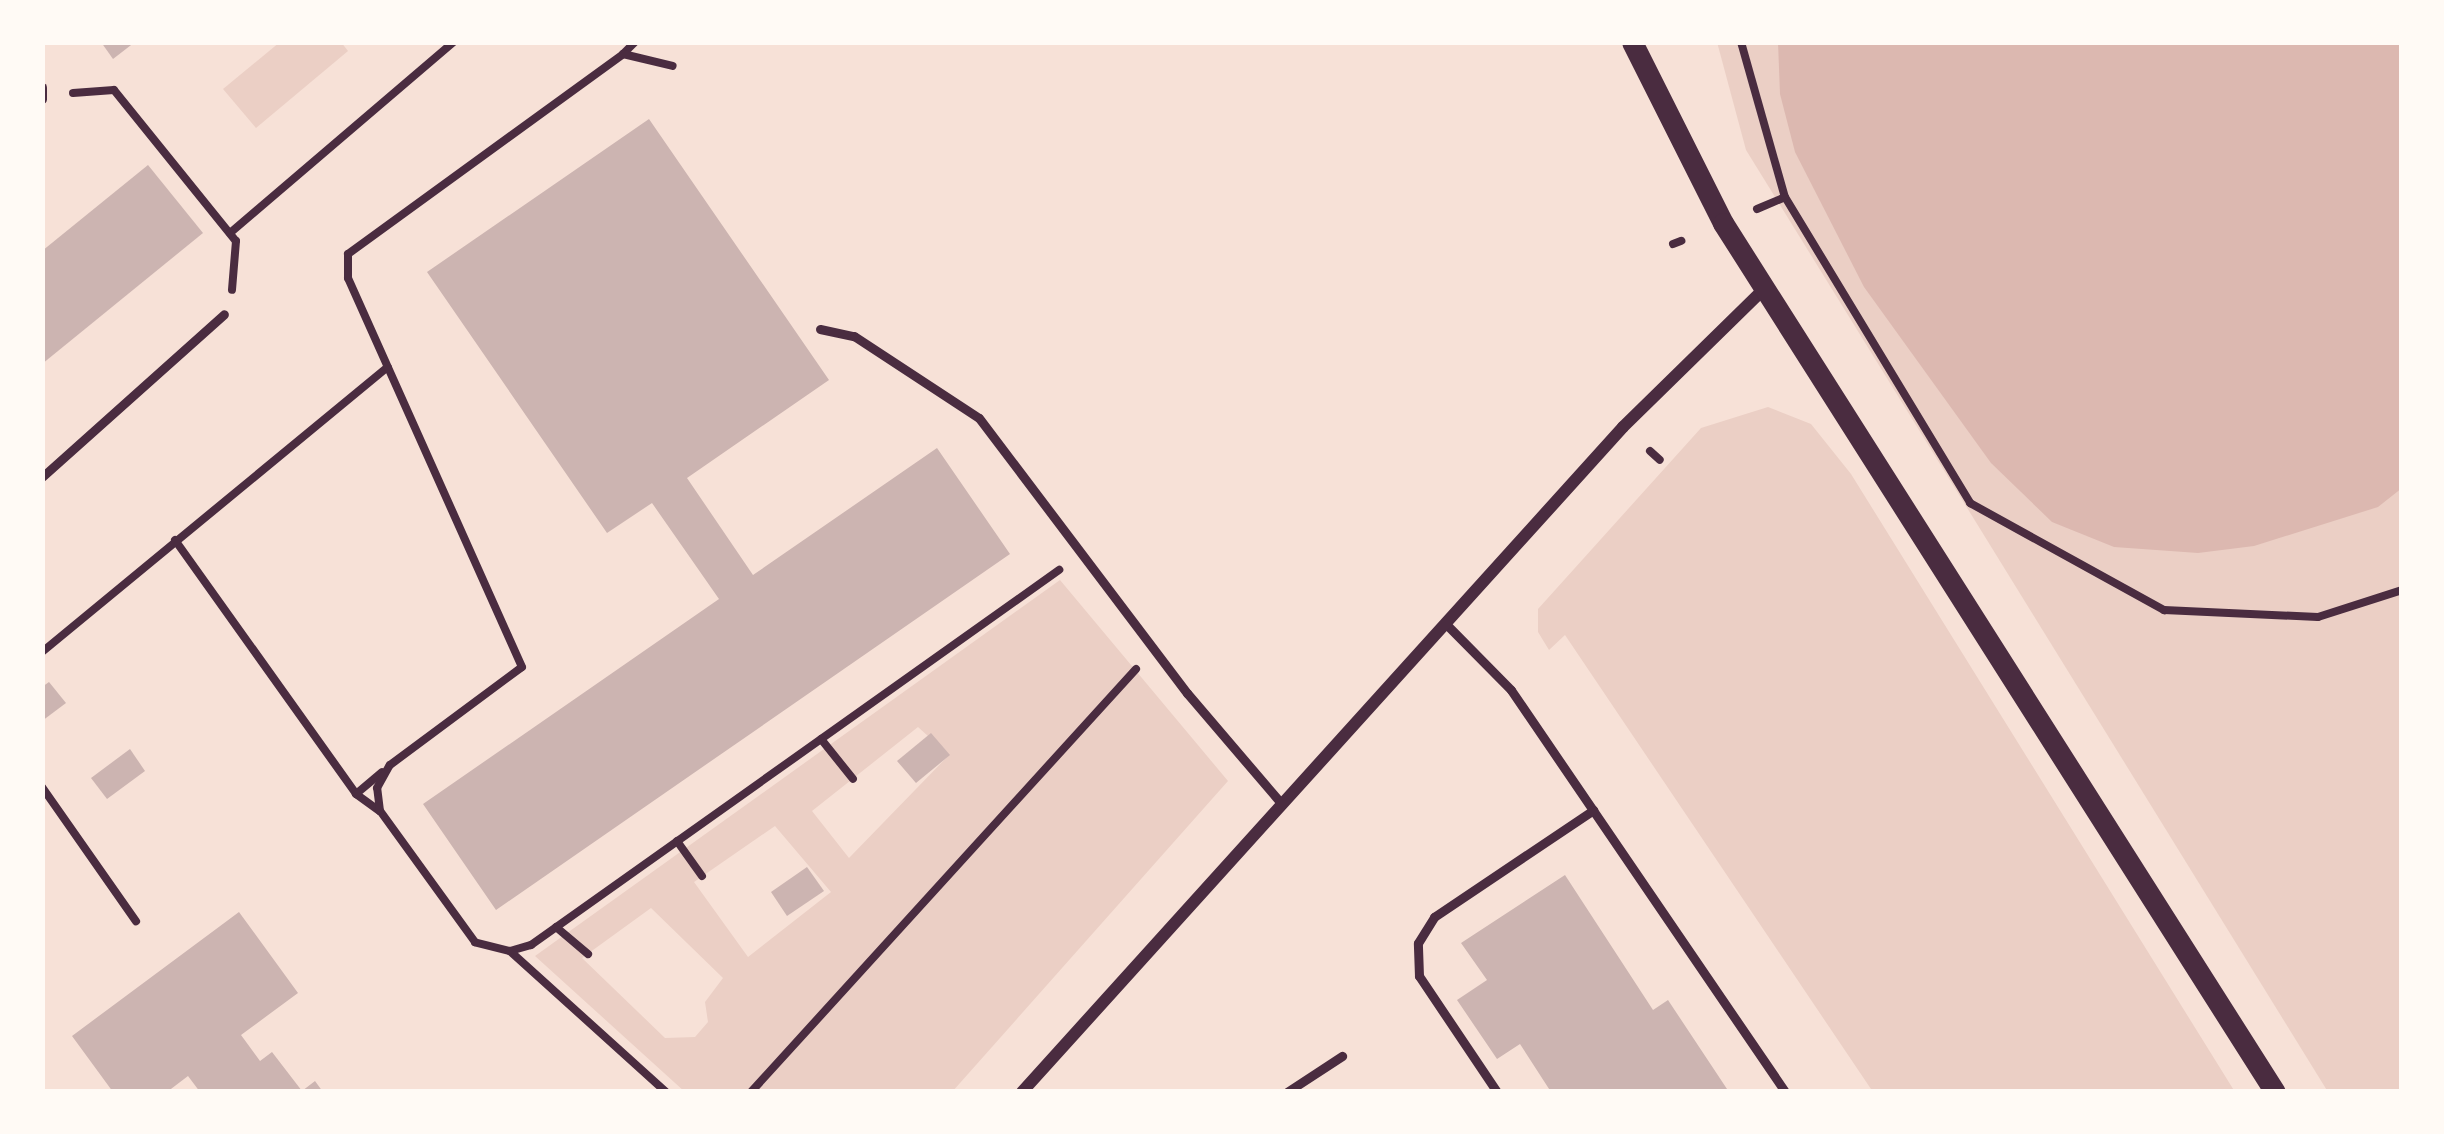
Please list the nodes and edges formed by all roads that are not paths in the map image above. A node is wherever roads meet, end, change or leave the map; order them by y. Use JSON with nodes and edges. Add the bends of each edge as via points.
{"nodes":[{"id":1,"x":1632,"y":42,"type":"edge"},
{"id":2,"x":1766,"y":288,"type":"junction"},
{"id":3,"x":224,"y":314,"type":"road end"},
{"id":4,"x":820,"y":329,"type":"dead end"},
{"id":5,"x":42,"y":477,"type":"edge"},
{"id":6,"x":1444,"y":623,"type":"junction"},
{"id":7,"x":1281,"y":802,"type":"junction"},
{"id":8,"x":1593,"y":810,"type":"junction"},
{"id":9,"x":1342,"y":1056,"type":"dead end"},
{"id":10,"x":1024,"y":1091,"type":"edge"},
{"id":11,"x":1287,"y":1092,"type":"edge"},
{"id":12,"x":1497,"y":1092,"type":"edge"},
{"id":13,"x":1785,"y":1092,"type":"edge"},
{"id":14,"x":2275,"y":1092,"type":"edge"}],
"edges":[{"from":1,"to":2,"type":"street","via":[[1723,223]]},
{"from":2,"to":6,"type":"street","via":[[1623,427]]},
{"from":2,"to":14,"type":"street"},
{"from":3,"to":5,"type":"lane"},
{"from":4,"to":7,"type":"lane","via":[[854,336],[979,418],[1186,693]]},
{"from":6,"to":7,"type":"street"},
{"from":6,"to":8,"type":"lane","via":[[1510,690]]},
{"from":7,"to":10,"type":"street"},
{"from":8,"to":12,"type":"lane","via":[[1434,917],[1418,943],[1419,976]]},
{"from":8,"to":13,"type":"lane"},
{"from":9,"to":11,"type":"lane"}]}
